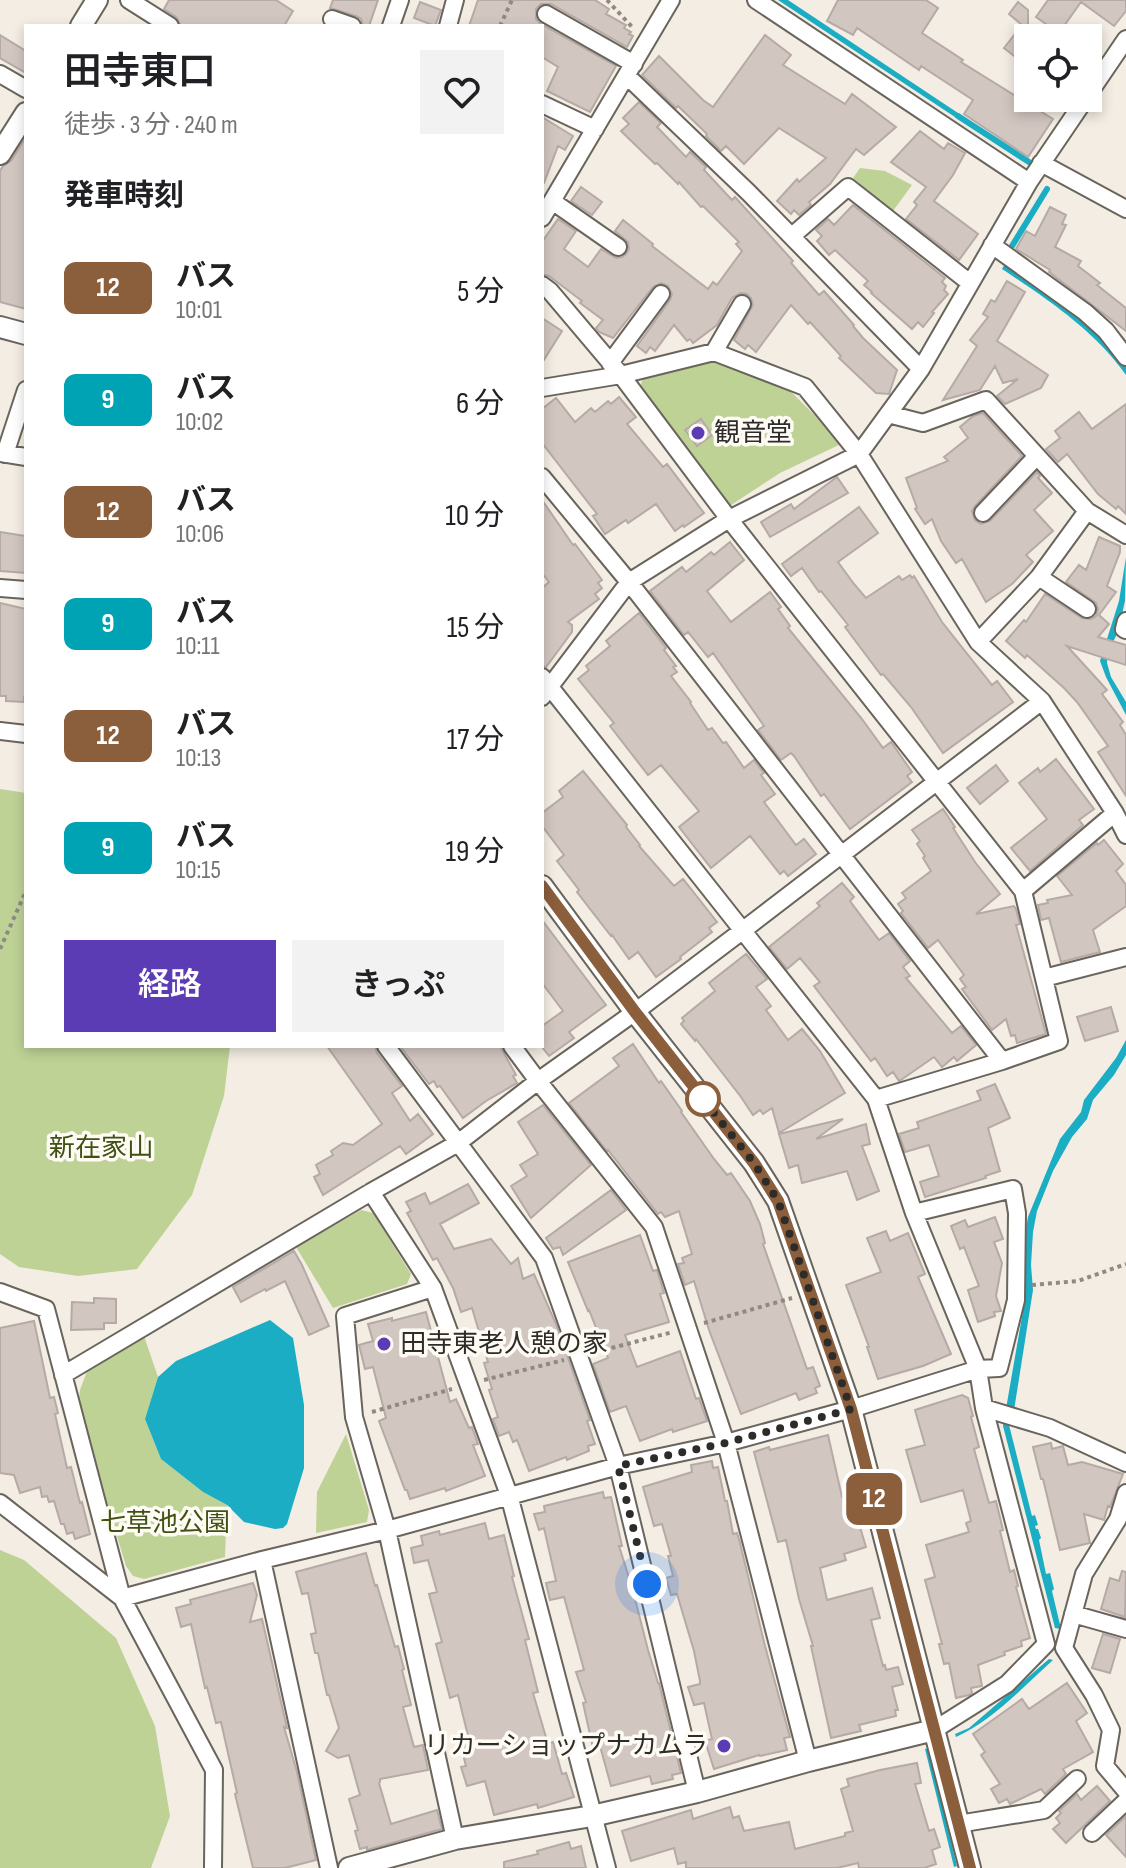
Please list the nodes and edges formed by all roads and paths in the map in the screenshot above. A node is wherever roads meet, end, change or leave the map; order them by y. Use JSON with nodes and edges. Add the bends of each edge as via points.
{"nodes":[{"id":1,"x":97,"y":0,"type":"edge"},
{"id":2,"x":129,"y":0,"type":"edge"},
{"id":3,"x":400,"y":0,"type":"edge"},
{"id":4,"x":455,"y":0,"type":"edge"},
{"id":5,"x":512,"y":0,"type":"edge"},
{"id":6,"x":607,"y":0,"type":"edge"},
{"id":7,"x":671,"y":0,"type":"edge"},
{"id":8,"x":756,"y":0,"type":"edge"},
{"id":9,"x":546,"y":14,"type":"dead end"},
{"id":10,"x":332,"y":19,"type":"dead end"},
{"id":11,"x":82,"y":24,"type":"edge"},
{"id":12,"x":166,"y":24,"type":"edge"},
{"id":13,"x":346,"y":24,"type":"edge"},
{"id":14,"x":392,"y":24,"type":"edge"},
{"id":15,"x":449,"y":24,"type":"edge"},
{"id":16,"x":501,"y":24,"type":"edge"},
{"id":17,"x":1126,"y":39,"type":"edge"},
{"id":18,"x":646,"y":42,"type":"junction"},
{"id":19,"x":630,"y":70,"type":"junction"},
{"id":20,"x":0,"y":74,"type":"edge"},
{"id":21,"x":1102,"y":74,"type":"edge"},
{"id":22,"x":24,"y":88,"type":"edge"},
{"id":23,"x":544,"y":105,"type":"edge"},
{"id":24,"x":1076,"y":112,"type":"edge"},
{"id":25,"x":24,"y":116,"type":"edge"},
{"id":26,"x":595,"y":129,"type":"junction"},
{"id":27,"x":0,"y":154,"type":"edge"},
{"id":28,"x":1041,"y":163,"type":"junction"},
{"id":29,"x":1029,"y":182,"type":"junction"},
{"id":30,"x":552,"y":201,"type":"junction"},
{"id":31,"x":1126,"y":209,"type":"edge"},
{"id":32,"x":544,"y":215,"type":"edge"},
{"id":33,"x":792,"y":236,"type":"junction"},
{"id":34,"x":992,"y":245,"type":"junction"},
{"id":35,"x":618,"y":247,"type":"dead end"},
{"id":36,"x":970,"y":283,"type":"junction"},
{"id":37,"x":544,"y":286,"type":"edge"},
{"id":38,"x":661,"y":294,"type":"dead end"},
{"id":39,"x":742,"y":304,"type":"dead end"},
{"id":40,"x":0,"y":327,"type":"edge"},
{"id":41,"x":24,"y":333,"type":"edge"},
{"id":42,"x":714,"y":352,"type":"junction"},
{"id":43,"x":1126,"y":357,"type":"edge"},
{"id":44,"x":616,"y":369,"type":"junction"},
{"id":45,"x":921,"y":369,"type":"junction"},
{"id":46,"x":544,"y":387,"type":"edge"},
{"id":47,"x":24,"y":396,"type":"edge"},
{"id":48,"x":888,"y":414,"type":"junction"},
{"id":49,"x":3,"y":454,"type":"edge"},
{"id":50,"x":859,"y":454,"type":"junction"},
{"id":51,"x":1037,"y":456,"type":"junction"},
{"id":52,"x":24,"y":457,"type":"edge"},
{"id":53,"x":544,"y":479,"type":"edge"},
{"id":54,"x":1087,"y":511,"type":"junction"},
{"id":55,"x":983,"y":513,"type":"dead end"},
{"id":56,"x":729,"y":519,"type":"junction"},
{"id":57,"x":1126,"y":535,"type":"edge"},
{"id":58,"x":1039,"y":577,"type":"junction"},
{"id":59,"x":629,"y":582,"type":"junction"},
{"id":60,"x":0,"y":588,"type":"edge"},
{"id":61,"x":24,"y":590,"type":"edge"},
{"id":62,"x":1087,"y":609,"type":"dead end"},
{"id":63,"x":1126,"y":621,"type":"edge"},
{"id":64,"x":1126,"y":630,"type":"edge"},
{"id":65,"x":978,"y":642,"type":"junction"},
{"id":66,"x":545,"y":687,"type":"edge"},
{"id":67,"x":1042,"y":701,"type":"junction"},
{"id":68,"x":0,"y":731,"type":"edge"},
{"id":69,"x":24,"y":734,"type":"edge"},
{"id":70,"x":938,"y":781,"type":"junction"},
{"id":71,"x":1115,"y":813,"type":"junction"},
{"id":72,"x":1126,"y":835,"type":"edge"},
{"id":73,"x":841,"y":854,"type":"junction"},
{"id":74,"x":544,"y":889,"type":"edge"},
{"id":75,"x":1023,"y":891,"type":"junction"},
{"id":76,"x":24,"y":895,"type":"edge"},
{"id":77,"x":742,"y":931,"type":"junction"},
{"id":78,"x":0,"y":949,"type":"edge"},
{"id":79,"x":1126,"y":957,"type":"edge"},
{"id":80,"x":1044,"y":978,"type":"junction"},
{"id":81,"x":635,"y":1012,"type":"junction"},
{"id":82,"x":387,"y":1048,"type":"edge"},
{"id":83,"x":513,"y":1048,"type":"edge"},
{"id":84,"x":1002,"y":1061,"type":"junction"},
{"id":85,"x":538,"y":1081,"type":"junction"},
{"id":86,"x":876,"y":1099,"type":"junction"},
{"id":87,"x":458,"y":1143,"type":"junction"},
{"id":88,"x":371,"y":1192,"type":"junction"},
{"id":89,"x":914,"y":1213,"type":"junction"},
{"id":90,"x":1126,"y":1264,"type":"edge"},
{"id":91,"x":1037,"y":1285,"type":"dead end"},
{"id":92,"x":433,"y":1288,"type":"junction"},
{"id":93,"x":0,"y":1292,"type":"edge"},
{"id":94,"x":978,"y":1369,"type":"junction"},
{"id":95,"x":63,"y":1375,"type":"junction"},
{"id":96,"x":984,"y":1408,"type":"junction"},
{"id":97,"x":851,"y":1409,"type":"junction"},
{"id":98,"x":726,"y":1443,"type":"junction"},
{"id":99,"x":1126,"y":1463,"type":"edge"},
{"id":100,"x":618,"y":1466,"type":"junction"},
{"id":101,"x":1126,"y":1493,"type":"edge"},
{"id":102,"x":509,"y":1495,"type":"junction"},
{"id":103,"x":0,"y":1503,"type":"edge"},
{"id":104,"x":387,"y":1530,"type":"junction"},
{"id":105,"x":262,"y":1560,"type":"junction"},
{"id":106,"x":122,"y":1598,"type":"junction"},
{"id":107,"x":1073,"y":1614,"type":"junction"},
{"id":108,"x":1126,"y":1629,"type":"edge"},
{"id":109,"x":1046,"y":1644,"type":"junction"},
{"id":110,"x":1064,"y":1648,"type":"junction"},
{"id":111,"x":934,"y":1730,"type":"junction"},
{"id":112,"x":808,"y":1761,"type":"junction"},
{"id":113,"x":1077,"y":1779,"type":"dead end"},
{"id":114,"x":1126,"y":1791,"type":"edge"},
{"id":115,"x":697,"y":1792,"type":"junction"},
{"id":116,"x":1126,"y":1801,"type":"edge"},
{"id":117,"x":592,"y":1816,"type":"junction"},
{"id":118,"x":958,"y":1824,"type":"junction"},
{"id":119,"x":1092,"y":1833,"type":"dead end"},
{"id":120,"x":455,"y":1839,"type":"junction"},
{"id":121,"x":213,"y":1868,"type":"edge"},
{"id":122,"x":329,"y":1868,"type":"edge"},
{"id":123,"x":349,"y":1868,"type":"edge"},
{"id":124,"x":607,"y":1868,"type":"edge"},
{"id":125,"x":970,"y":1868,"type":"edge"}],
"edges":[{"from":1,"to":11,"type":"street"},
{"from":2,"to":12,"type":"street"},
{"from":3,"to":14,"type":"street"},
{"from":4,"to":15,"type":"street"},
{"from":5,"to":16,"type":"path"},
{"from":6,"to":18,"type":"path"},
{"from":7,"to":18,"type":"street"},
{"from":8,"to":29,"type":"street"},
{"from":9,"to":19,"type":"street"},
{"from":10,"to":13,"type":"street"},
{"from":17,"to":21,"type":"street"},
{"from":18,"to":19,"type":"street"},
{"from":19,"to":26,"type":"street"},
{"from":19,"to":33,"type":"street"},
{"from":20,"to":22,"type":"street"},
{"from":23,"to":26,"type":"street"},
{"from":24,"to":28,"type":"street"},
{"from":25,"to":27,"type":"street"},
{"from":26,"to":30,"type":"street"},
{"from":28,"to":29,"type":"street"},
{"from":28,"to":31,"type":"street"},
{"from":29,"to":34,"type":"street"},
{"from":30,"to":32,"type":"street"},
{"from":30,"to":35,"type":"street"},
{"from":33,"to":36,"type":"street","via":[[848,187]]},
{"from":33,"to":45,"type":"street"},
{"from":34,"to":36,"type":"street"},
{"from":34,"to":43,"type":"street","via":[[1085,312]]},
{"from":36,"to":45,"type":"street"},
{"from":37,"to":44,"type":"street"},
{"from":38,"to":44,"type":"street"},
{"from":39,"to":42,"type":"street"},
{"from":40,"to":41,"type":"street"},
{"from":42,"to":44,"type":"street"},
{"from":42,"to":50,"type":"street","via":[[805,387]]},
{"from":44,"to":46,"type":"street"},
{"from":44,"to":56,"type":"street"},
{"from":45,"to":48,"type":"street"},
{"from":47,"to":49,"type":"street"},
{"from":48,"to":50,"type":"street"},
{"from":48,"to":51,"type":"street","via":[[923,423],[986,400]]},
{"from":49,"to":52,"type":"street"},
{"from":50,"to":56,"type":"street"},
{"from":50,"to":65,"type":"street"},
{"from":51,"to":54,"type":"street"},
{"from":51,"to":55,"type":"street"},
{"from":53,"to":59,"type":"street"},
{"from":54,"to":57,"type":"street"},
{"from":54,"to":58,"type":"street"},
{"from":56,"to":59,"type":"street"},
{"from":56,"to":70,"type":"street"},
{"from":58,"to":62,"type":"street"},
{"from":58,"to":65,"type":"street"},
{"from":59,"to":66,"type":"street"},
{"from":59,"to":73,"type":"street"},
{"from":60,"to":61,"type":"street"},
{"from":63,"to":64,"type":"street"},
{"from":65,"to":67,"type":"street"},
{"from":66,"to":77,"type":"street"},
{"from":67,"to":70,"type":"street"},
{"from":67,"to":71,"type":"street"},
{"from":68,"to":69,"type":"street"},
{"from":70,"to":73,"type":"street"},
{"from":70,"to":75,"type":"street"},
{"from":71,"to":72,"type":"street"},
{"from":71,"to":75,"type":"street"},
{"from":73,"to":77,"type":"street"},
{"from":73,"to":84,"type":"street"},
{"from":74,"to":81,"type":"street"},
{"from":75,"to":80,"type":"street"},
{"from":76,"to":78,"type":"path"},
{"from":77,"to":81,"type":"street"},
{"from":77,"to":86,"type":"street"},
{"from":79,"to":80,"type":"street"},
{"from":80,"to":84,"type":"street","via":[[1059,1041]]},
{"from":81,"to":85,"type":"street"},
{"from":81,"to":97,"type":"street","via":[[778,1201]]},
{"from":82,"to":87,"type":"street"},
{"from":83,"to":85,"type":"street"},
{"from":84,"to":86,"type":"street"},
{"from":85,"to":87,"type":"street"},
{"from":85,"to":98,"type":"street","via":[[654,1227]]},
{"from":86,"to":89,"type":"street"},
{"from":87,"to":88,"type":"street"},
{"from":87,"to":100,"type":"street","via":[[544,1258]]},
{"from":88,"to":92,"type":"street"},
{"from":88,"to":95,"type":"street"},
{"from":89,"to":94,"type":"street"},
{"from":89,"to":94,"type":"street","via":[[1013,1189],[1016,1300],[999,1368]]},
{"from":90,"to":91,"type":"path","via":[[1078,1281]]},
{"from":92,"to":102,"type":"street"},
{"from":92,"to":104,"type":"street","via":[[345,1316],[354,1417]]},
{"from":93,"to":95,"type":"street","via":[[46,1309]]},
{"from":94,"to":96,"type":"street"},
{"from":94,"to":97,"type":"street"},
{"from":95,"to":106,"type":"street"},
{"from":96,"to":99,"type":"street","via":[[1050,1428]]},
{"from":96,"to":109,"type":"street"},
{"from":97,"to":98,"type":"street"},
{"from":97,"to":111,"type":"street"},
{"from":98,"to":100,"type":"street"},
{"from":98,"to":112,"type":"street"},
{"from":100,"to":102,"type":"street"},
{"from":100,"to":115,"type":"street"},
{"from":101,"to":107,"type":"street","via":[[1118,1519],[1084,1574]]},
{"from":102,"to":104,"type":"street"},
{"from":102,"to":117,"type":"street"},
{"from":103,"to":106,"type":"street"},
{"from":104,"to":105,"type":"street"},
{"from":104,"to":120,"type":"street"},
{"from":105,"to":106,"type":"street"},
{"from":105,"to":122,"type":"street"},
{"from":106,"to":121,"type":"street","via":[[214,1770]]},
{"from":107,"to":108,"type":"street"},
{"from":107,"to":110,"type":"street"},
{"from":109,"to":110,"type":"street"},
{"from":109,"to":111,"type":"street","via":[[1007,1684]]},
{"from":110,"to":114,"type":"street","via":[[1111,1730],[1105,1766]]},
{"from":111,"to":112,"type":"street"},
{"from":111,"to":118,"type":"street"},
{"from":112,"to":115,"type":"street"},
{"from":113,"to":118,"type":"street","via":[[1044,1810]]},
{"from":115,"to":117,"type":"street"},
{"from":116,"to":119,"type":"street"},
{"from":117,"to":120,"type":"street"},
{"from":117,"to":124,"type":"street"},
{"from":118,"to":125,"type":"street"},
{"from":120,"to":123,"type":"street"}]}
